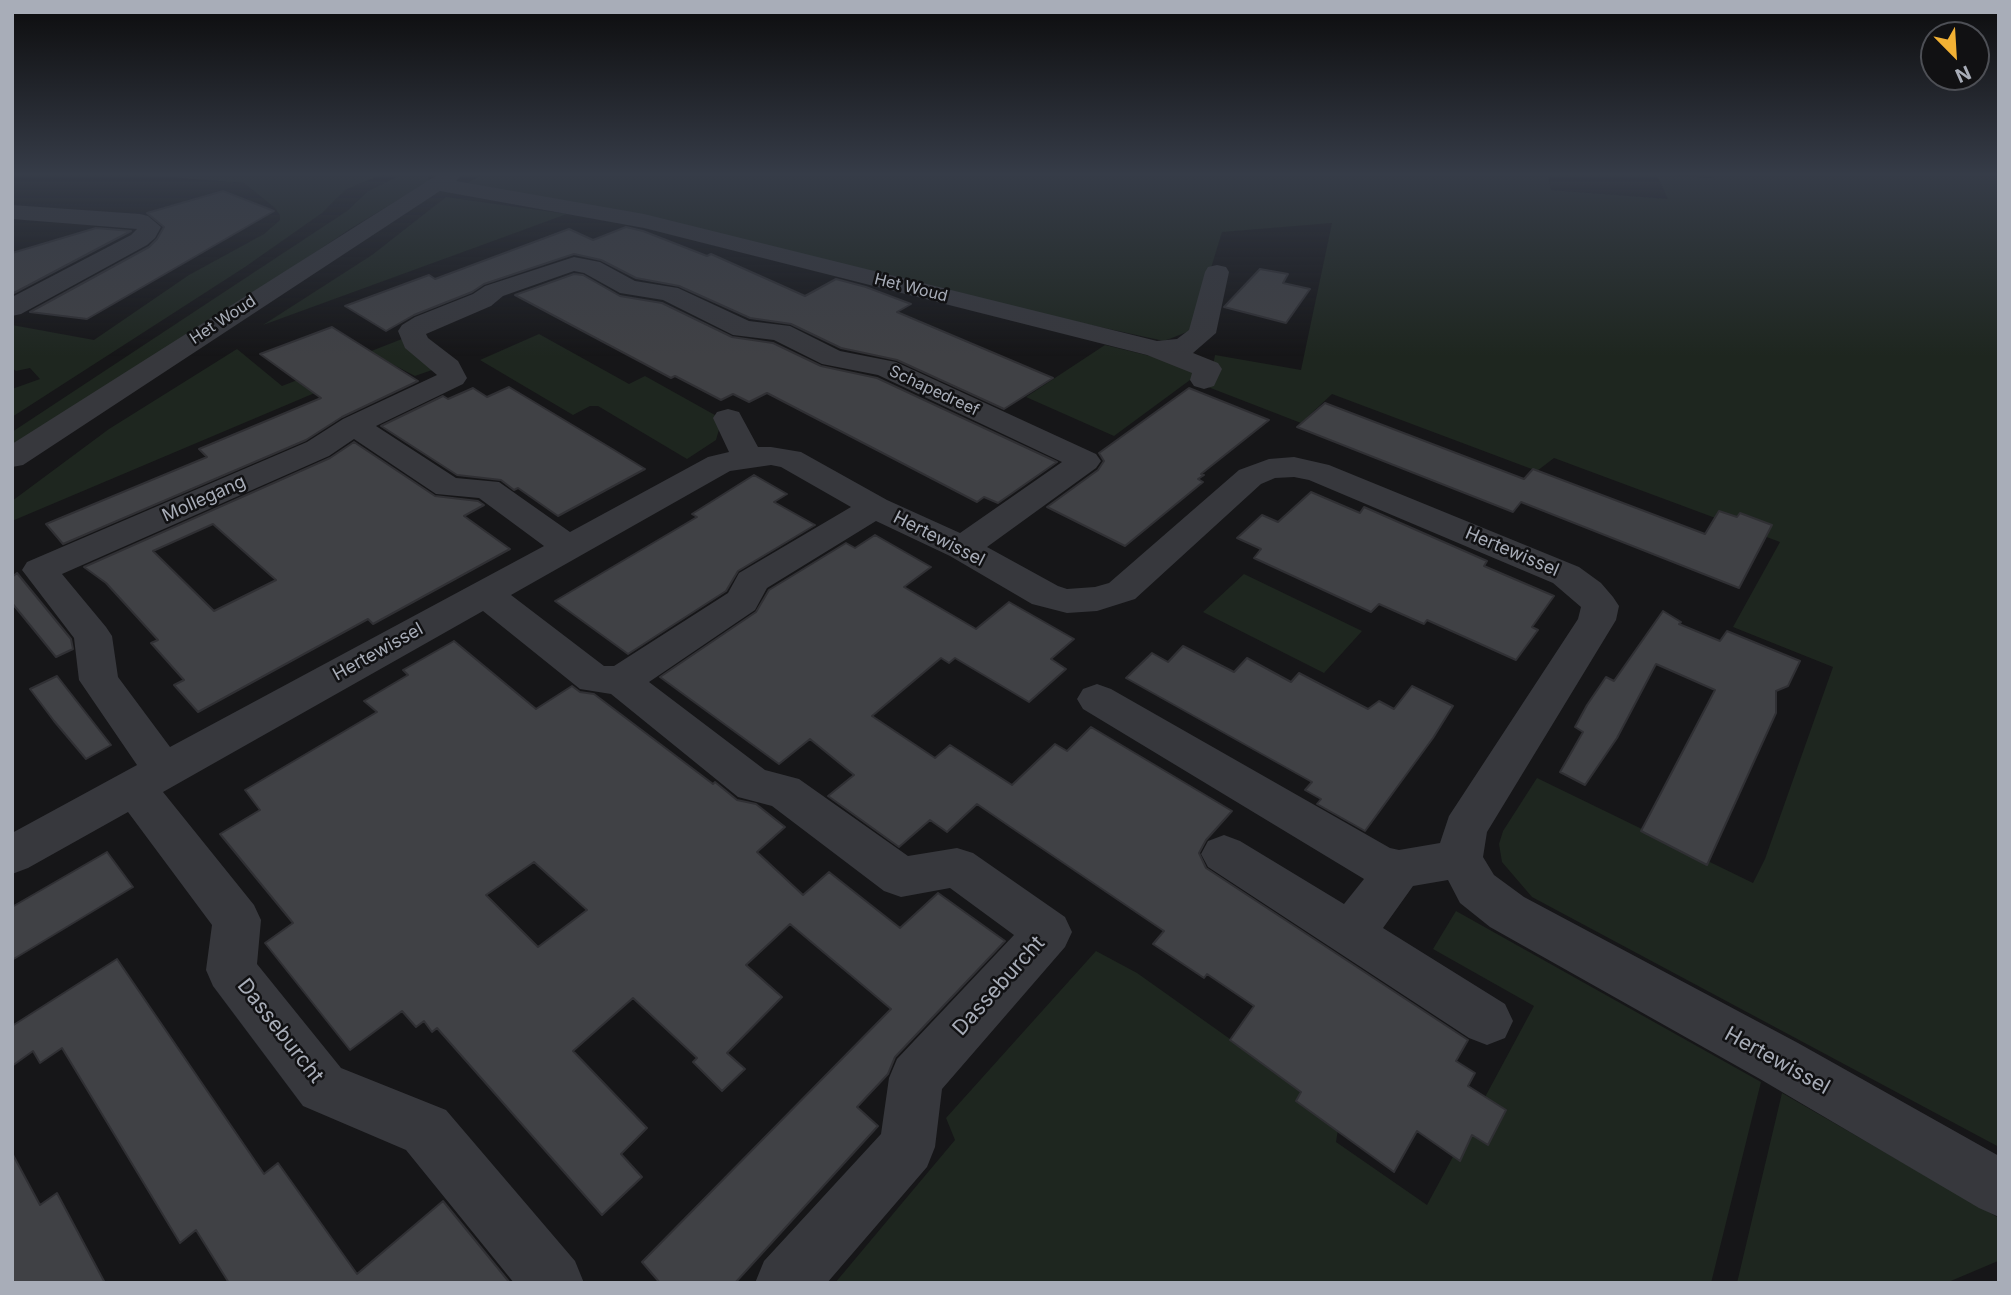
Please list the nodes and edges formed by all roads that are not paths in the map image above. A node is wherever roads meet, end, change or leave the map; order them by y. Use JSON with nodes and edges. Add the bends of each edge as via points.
{"nodes":[{"id":1,"x":144,"y":235,"type":"edge"},
{"id":2,"x":356,"y":235,"type":"edge"},
{"id":3,"x":702,"y":235,"type":"edge"},
{"id":4,"x":1217,"y":272,"type":"dead end"},
{"id":5,"x":12,"y":308,"type":"edge"},
{"id":6,"x":1157,"y":349,"type":"junction"},
{"id":7,"x":1204,"y":380,"type":"dead end"},
{"id":8,"x":728,"y":418,"type":"dead end"},
{"id":9,"x":354,"y":425,"type":"junction"},
{"id":10,"x":747,"y":457,"type":"junction"},
{"id":11,"x":12,"y":458,"type":"edge"},
{"id":12,"x":874,"y":507,"type":"junction"},
{"id":13,"x":568,"y":547,"type":"junction"},
{"id":14,"x":962,"y":548,"type":"junction"},
{"id":15,"x":484,"y":592,"type":"junction"},
{"id":16,"x":621,"y":681,"type":"junction"},
{"id":17,"x":1097,"y":699,"type":"dead end"},
{"id":18,"x":149,"y":779,"type":"junction"},
{"id":19,"x":1224,"y":854,"type":"dead end"},
{"id":20,"x":12,"y":855,"type":"edge"},
{"id":21,"x":1460,"y":859,"type":"junction"},
{"id":22,"x":1399,"y":869,"type":"junction"},
{"id":23,"x":1350,"y":934,"type":"junction"},
{"id":24,"x":1487,"y":1021,"type":"dead end"},
{"id":25,"x":1999,"y":1188,"type":"edge"},
{"id":26,"x":553,"y":1283,"type":"edge"},
{"id":27,"x":786,"y":1283,"type":"edge"}],
"edges":[{"from":1,"to":5,"type":"street"},
{"from":2,"to":11,"type":"street","name":"Het Woud"},
{"from":3,"to":6,"type":"street","name":"Het Woud"},
{"from":4,"to":6,"type":"street","via":[[1202,333],[1184,347]]},
{"from":6,"to":7,"type":"street","name":"Het Woud","via":[[1208,369]]},
{"from":8,"to":10,"type":"street"},
{"from":9,"to":13,"type":"street","via":[[448,487],[487,489]]},
{"from":9,"to":14,"type":"street","name":"Schapedreef","via":[[453,379],[448,367],[415,342],[412,331],[494,291],[573,264],[591,267],[629,288],[669,293],[743,329],[780,332],[832,358],[886,368],[1085,461]]},
{"from":9,"to":18,"type":"street","name":"Mollegang","via":[[318,449],[40,570],[93,636],[99,680]]},
{"from":10,"to":12,"type":"street","name":"Hertewissel","via":[[790,459]]},
{"from":10,"to":13,"type":"street","name":"Hertewissel","via":[[719,464]]},
{"from":12,"to":14,"type":"street","name":"Hertewissel"},
{"from":12,"to":16,"type":"street","via":[[752,581],[742,601]]},
{"from":13,"to":15,"type":"street","name":"Hertewissel"},
{"from":14,"to":21,"type":"street","name":"Hertewissel","via":[[1045,595],[1067,601],[1097,599],[1122,591],[1250,477],[1269,468],[1294,467],[1318,472],[1566,575],[1600,606],[1597,620],[1465,829]]},
{"from":15,"to":16,"type":"street","name":"Dasseburcht","via":[[594,679]]},
{"from":15,"to":18,"type":"street","name":"Hertewissel"},
{"from":16,"to":27,"type":"street","name":"Dasseburcht","via":[[753,785],[784,791],[901,877],[957,867],[1048,932],[916,1079],[908,1147]]},
{"from":17,"to":22,"type":"street","via":[[1381,866]]},
{"from":18,"to":20,"type":"street","name":"Hertewissel"},
{"from":18,"to":26,"type":"street","name":"Dasseburcht","via":[[237,920],[231,970],[322,1087],[426,1130]]},
{"from":19,"to":23,"type":"street"},
{"from":21,"to":22,"type":"street"},
{"from":21,"to":25,"type":"street","name":"Hertewissel","via":[[1477,889],[1507,912]]},
{"from":22,"to":23,"type":"street"},
{"from":23,"to":24,"type":"street"}]}
